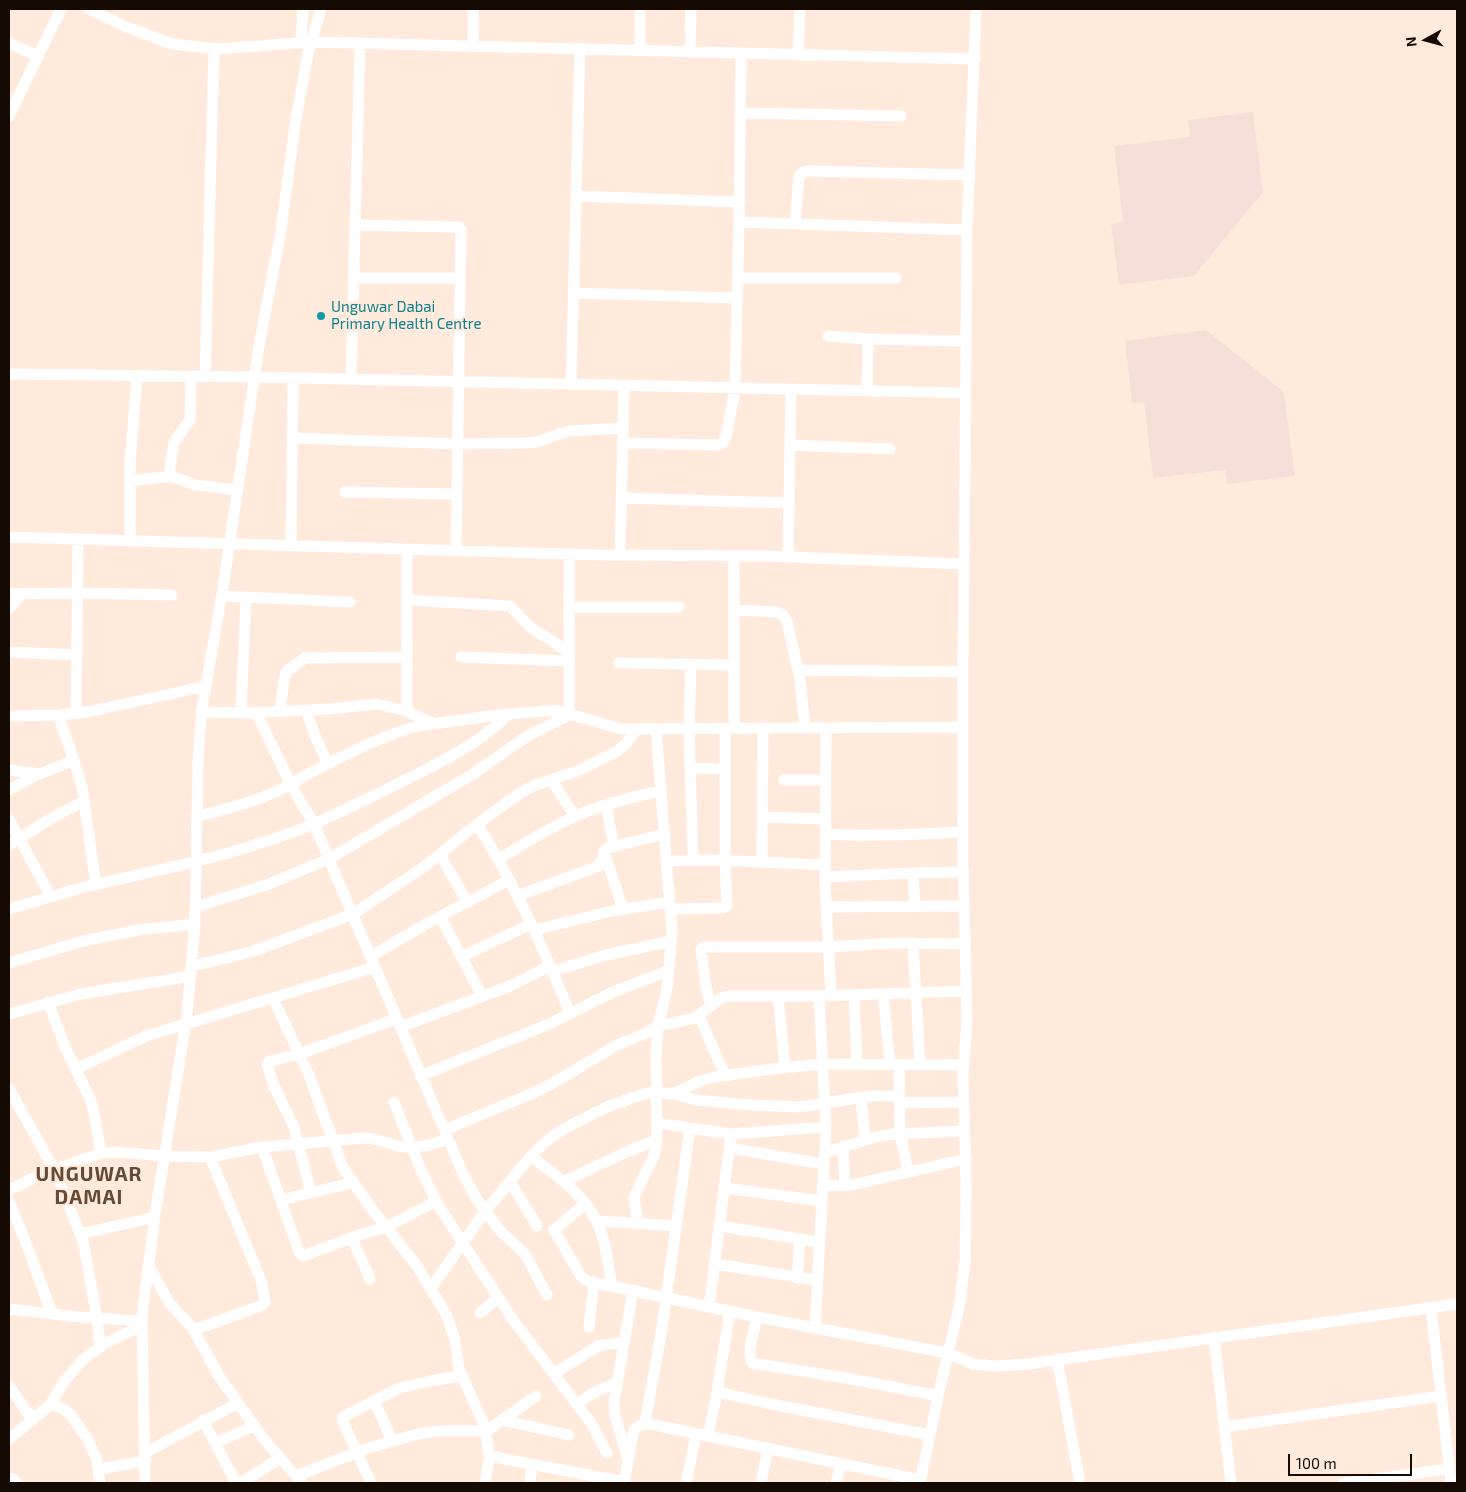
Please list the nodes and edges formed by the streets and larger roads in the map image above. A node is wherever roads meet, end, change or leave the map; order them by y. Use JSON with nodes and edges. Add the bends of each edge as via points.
{"nodes":[{"id":1,"x":61,"y":9,"type":"edge"},
{"id":2,"x":89,"y":9,"type":"edge"},
{"id":3,"x":303,"y":9,"type":"edge"},
{"id":4,"x":321,"y":9,"type":"edge"},
{"id":5,"x":473,"y":9,"type":"edge"},
{"id":6,"x":640,"y":9,"type":"edge"},
{"id":7,"x":691,"y":9,"type":"edge"},
{"id":8,"x":800,"y":9,"type":"edge"},
{"id":9,"x":976,"y":9,"type":"edge"},
{"id":10,"x":306,"y":42,"type":"junction"},
{"id":11,"x":360,"y":43,"type":"junction"},
{"id":12,"x":9,"y":44,"type":"edge"},
{"id":13,"x":473,"y":46,"type":"junction"},
{"id":14,"x":214,"y":48,"type":"junction"},
{"id":15,"x":580,"y":49,"type":"junction"},
{"id":16,"x":640,"y":51,"type":"junction"},
{"id":17,"x":690,"y":52,"type":"junction"},
{"id":18,"x":741,"y":53,"type":"junction"},
{"id":19,"x":798,"y":55,"type":"junction"},
{"id":20,"x":38,"y":56,"type":"junction"},
{"id":21,"x":975,"y":59,"type":"junction"},
{"id":22,"x":10,"y":112,"type":"edge"},
{"id":23,"x":740,"y":113,"type":"junction"},
{"id":24,"x":901,"y":116,"type":"dead end"},
{"id":25,"x":970,"y":175,"type":"junction"},
{"id":26,"x":576,"y":196,"type":"junction"},
{"id":27,"x":740,"y":202,"type":"junction"},
{"id":28,"x":740,"y":222,"type":"junction"},
{"id":29,"x":795,"y":224,"type":"junction"},
{"id":30,"x":355,"y":225,"type":"junction"},
{"id":31,"x":967,"y":230,"type":"junction"},
{"id":32,"x":354,"y":278,"type":"junction"},
{"id":33,"x":460,"y":278,"type":"junction"},
{"id":34,"x":738,"y":278,"type":"junction"},
{"id":35,"x":896,"y":278,"type":"dead end"},
{"id":36,"x":573,"y":293,"type":"junction"},
{"id":37,"x":737,"y":298,"type":"junction"},
{"id":38,"x":828,"y":336,"type":"dead end"},
{"id":39,"x":868,"y":339,"type":"junction"},
{"id":40,"x":966,"y":340,"type":"junction"},
{"id":41,"x":9,"y":374,"type":"edge"},
{"id":42,"x":137,"y":376,"type":"junction"},
{"id":43,"x":191,"y":377,"type":"junction"},
{"id":44,"x":205,"y":377,"type":"junction"},
{"id":45,"x":254,"y":377,"type":"junction"},
{"id":46,"x":293,"y":378,"type":"junction"},
{"id":47,"x":351,"y":380,"type":"junction"},
{"id":48,"x":458,"y":382,"type":"junction"},
{"id":49,"x":571,"y":385,"type":"junction"},
{"id":50,"x":624,"y":386,"type":"junction"},
{"id":51,"x":735,"y":388,"type":"junction"},
{"id":52,"x":791,"y":390,"type":"junction"},
{"id":53,"x":867,"y":391,"type":"junction"},
{"id":54,"x":966,"y":393,"type":"junction"},
{"id":55,"x":623,"y":428,"type":"junction"},
{"id":56,"x":292,"y":438,"type":"junction"},
{"id":57,"x":622,"y":443,"type":"junction"},
{"id":58,"x":457,"y":444,"type":"junction"},
{"id":59,"x":790,"y":445,"type":"junction"},
{"id":60,"x":890,"y":449,"type":"dead end"},
{"id":61,"x":168,"y":476,"type":"junction"},
{"id":62,"x":130,"y":481,"type":"junction"},
{"id":63,"x":238,"y":490,"type":"junction"},
{"id":64,"x":345,"y":492,"type":"dead end"},
{"id":65,"x":457,"y":494,"type":"junction"},
{"id":66,"x":620,"y":498,"type":"junction"},
{"id":67,"x":789,"y":502,"type":"junction"},
{"id":68,"x":9,"y":537,"type":"edge"},
{"id":69,"x":78,"y":539,"type":"junction"},
{"id":70,"x":130,"y":541,"type":"junction"},
{"id":71,"x":230,"y":545,"type":"junction"},
{"id":72,"x":291,"y":546,"type":"junction"},
{"id":73,"x":407,"y":549,"type":"junction"},
{"id":74,"x":456,"y":550,"type":"junction"},
{"id":75,"x":569,"y":554,"type":"junction"},
{"id":76,"x":620,"y":555,"type":"junction"},
{"id":77,"x":734,"y":556,"type":"junction"},
{"id":78,"x":788,"y":557,"type":"junction"},
{"id":79,"x":964,"y":564,"type":"junction"},
{"id":80,"x":9,"y":594,"type":"edge"},
{"id":81,"x":78,"y":594,"type":"junction"},
{"id":82,"x":21,"y":595,"type":"junction"},
{"id":83,"x":172,"y":595,"type":"dead end"},
{"id":84,"x":222,"y":596,"type":"junction"},
{"id":85,"x":246,"y":597,"type":"junction"},
{"id":86,"x":407,"y":600,"type":"junction"},
{"id":87,"x":350,"y":602,"type":"dead end"},
{"id":88,"x":569,"y":607,"type":"junction"},
{"id":89,"x":679,"y":607,"type":"dead end"},
{"id":90,"x":9,"y":609,"type":"edge"},
{"id":91,"x":734,"y":610,"type":"junction"},
{"id":92,"x":9,"y":652,"type":"edge"},
{"id":93,"x":77,"y":655,"type":"junction"},
{"id":94,"x":407,"y":657,"type":"junction"},
{"id":95,"x":569,"y":657,"type":"junction"},
{"id":96,"x":461,"y":658,"type":"dead end"},
{"id":97,"x":619,"y":663,"type":"dead end"},
{"id":98,"x":691,"y":665,"type":"junction"},
{"id":99,"x":734,"y":665,"type":"junction"},
{"id":100,"x":799,"y":670,"type":"junction"},
{"id":101,"x":963,"y":672,"type":"junction"},
{"id":102,"x":206,"y":686,"type":"junction"},
{"id":103,"x":306,"y":710,"type":"junction"},
{"id":104,"x":280,"y":711,"type":"junction"},
{"id":105,"x":202,"y":712,"type":"junction"},
{"id":106,"x":241,"y":712,"type":"junction"},
{"id":107,"x":256,"y":712,"type":"junction"},
{"id":108,"x":407,"y":712,"type":"junction"},
{"id":109,"x":76,"y":713,"type":"junction"},
{"id":110,"x":508,"y":714,"type":"junction"},
{"id":111,"x":58,"y":715,"type":"junction"},
{"id":112,"x":569,"y":715,"type":"junction"},
{"id":113,"x":9,"y":716,"type":"edge"},
{"id":114,"x":433,"y":723,"type":"junction"},
{"id":115,"x":963,"y":727,"type":"junction"},
{"id":116,"x":689,"y":728,"type":"junction"},
{"id":117,"x":729,"y":728,"type":"junction"},
{"id":118,"x":763,"y":728,"type":"junction"},
{"id":119,"x":805,"y":728,"type":"junction"},
{"id":120,"x":826,"y":728,"type":"junction"},
{"id":121,"x":637,"y":729,"type":"junction"},
{"id":122,"x":656,"y":729,"type":"junction"},
{"id":123,"x":74,"y":760,"type":"junction"},
{"id":124,"x":328,"y":764,"type":"junction"},
{"id":125,"x":690,"y":768,"type":"junction"},
{"id":126,"x":725,"y":769,"type":"junction"},
{"id":127,"x":9,"y":770,"type":"edge"},
{"id":128,"x":40,"y":774,"type":"junction"},
{"id":129,"x":551,"y":780,"type":"junction"},
{"id":130,"x":784,"y":780,"type":"dead end"},
{"id":131,"x":825,"y":780,"type":"junction"},
{"id":132,"x":291,"y":785,"type":"junction"},
{"id":133,"x":9,"y":790,"type":"edge"},
{"id":134,"x":661,"y":791,"type":"junction"},
{"id":135,"x":84,"y":801,"type":"junction"},
{"id":136,"x":606,"y":805,"type":"junction"},
{"id":137,"x":575,"y":816,"type":"junction"},
{"id":138,"x":196,"y":817,"type":"junction"},
{"id":139,"x":762,"y":817,"type":"junction"},
{"id":140,"x":825,"y":819,"type":"junction"},
{"id":141,"x":9,"y":820,"type":"edge"},
{"id":142,"x":314,"y":824,"type":"junction"},
{"id":143,"x":477,"y":824,"type":"junction"},
{"id":144,"x":963,"y":832,"type":"junction"},
{"id":145,"x":665,"y":834,"type":"junction"},
{"id":146,"x":825,"y":834,"type":"junction"},
{"id":147,"x":20,"y":838,"type":"junction"},
{"id":148,"x":9,"y":845,"type":"edge"},
{"id":149,"x":609,"y":849,"type":"junction"},
{"id":150,"x":440,"y":854,"type":"junction"},
{"id":151,"x":329,"y":859,"type":"junction"},
{"id":152,"x":499,"y":859,"type":"junction"},
{"id":153,"x":693,"y":860,"type":"junction"},
{"id":154,"x":667,"y":861,"type":"junction"},
{"id":155,"x":725,"y":861,"type":"junction"},
{"id":156,"x":196,"y":862,"type":"junction"},
{"id":157,"x":762,"y":862,"type":"junction"},
{"id":158,"x":825,"y":865,"type":"junction"},
{"id":159,"x":964,"y":872,"type":"junction"},
{"id":160,"x":913,"y":873,"type":"junction"},
{"id":161,"x":825,"y":878,"type":"junction"},
{"id":162,"x":509,"y":880,"type":"junction"},
{"id":163,"x":96,"y":885,"type":"junction"},
{"id":164,"x":517,"y":896,"type":"junction"},
{"id":165,"x":51,"y":897,"type":"junction"},
{"id":166,"x":467,"y":902,"type":"junction"},
{"id":167,"x":671,"y":905,"type":"junction"},
{"id":168,"x":964,"y":906,"type":"junction"},
{"id":169,"x":196,"y":907,"type":"junction"},
{"id":170,"x":826,"y":907,"type":"junction"},
{"id":171,"x":915,"y":907,"type":"junction"},
{"id":172,"x":9,"y":909,"type":"edge"},
{"id":173,"x":624,"y":909,"type":"junction"},
{"id":174,"x":353,"y":914,"type":"junction"},
{"id":175,"x":440,"y":916,"type":"junction"},
{"id":176,"x":195,"y":924,"type":"junction"},
{"id":177,"x":533,"y":927,"type":"junction"},
{"id":178,"x":671,"y":941,"type":"junction"},
{"id":179,"x":913,"y":943,"type":"junction"},
{"id":180,"x":965,"y":944,"type":"junction"},
{"id":181,"x":828,"y":947,"type":"junction"},
{"id":182,"x":461,"y":957,"type":"junction"},
{"id":183,"x":373,"y":961,"type":"junction"},
{"id":184,"x":9,"y":963,"type":"edge"},
{"id":185,"x":552,"y":969,"type":"junction"},
{"id":186,"x":191,"y":971,"type":"junction"},
{"id":187,"x":668,"y":971,"type":"junction"},
{"id":188,"x":966,"y":991,"type":"junction"},
{"id":189,"x":916,"y":993,"type":"junction"},
{"id":190,"x":883,"y":994,"type":"junction"},
{"id":191,"x":831,"y":995,"type":"junction"},
{"id":192,"x":854,"y":995,"type":"junction"},
{"id":193,"x":482,"y":996,"type":"junction"},
{"id":194,"x":778,"y":996,"type":"junction"},
{"id":195,"x":819,"y":996,"type":"junction"},
{"id":196,"x":273,"y":998,"type":"junction"},
{"id":197,"x":48,"y":1002,"type":"junction"},
{"id":198,"x":711,"y":1006,"type":"junction"},
{"id":199,"x":570,"y":1013,"type":"junction"},
{"id":200,"x":9,"y":1014,"type":"edge"},
{"id":201,"x":699,"y":1016,"type":"junction"},
{"id":202,"x":398,"y":1023,"type":"junction"},
{"id":203,"x":186,"y":1025,"type":"junction"},
{"id":204,"x":658,"y":1026,"type":"junction"},
{"id":205,"x":299,"y":1054,"type":"junction"},
{"id":206,"x":822,"y":1064,"type":"junction"},
{"id":207,"x":857,"y":1064,"type":"junction"},
{"id":208,"x":895,"y":1065,"type":"junction"},
{"id":209,"x":920,"y":1065,"type":"junction"},
{"id":210,"x":964,"y":1065,"type":"junction"},
{"id":211,"x":785,"y":1067,"type":"junction"},
{"id":212,"x":76,"y":1069,"type":"junction"},
{"id":213,"x":420,"y":1076,"type":"junction"},
{"id":214,"x":725,"y":1076,"type":"junction"},
{"id":215,"x":9,"y":1090,"type":"edge"},
{"id":216,"x":656,"y":1092,"type":"junction"},
{"id":217,"x":673,"y":1094,"type":"junction"},
{"id":218,"x":861,"y":1098,"type":"junction"},
{"id":219,"x":899,"y":1100,"type":"junction"},
{"id":220,"x":394,"y":1102,"type":"dead end"},
{"id":221,"x":964,"y":1102,"type":"junction"},
{"id":222,"x":824,"y":1104,"type":"junction"},
{"id":223,"x":657,"y":1123,"type":"junction"},
{"id":224,"x":826,"y":1127,"type":"junction"},
{"id":225,"x":690,"y":1128,"type":"junction"},
{"id":226,"x":965,"y":1130,"type":"junction"},
{"id":227,"x":900,"y":1133,"type":"junction"},
{"id":228,"x":446,"y":1134,"type":"junction"},
{"id":229,"x":731,"y":1134,"type":"junction"},
{"id":230,"x":657,"y":1140,"type":"junction"},
{"id":231,"x":865,"y":1140,"type":"junction"},
{"id":232,"x":333,"y":1141,"type":"junction"},
{"id":233,"x":299,"y":1144,"type":"junction"},
{"id":234,"x":843,"y":1146,"type":"junction"},
{"id":235,"x":411,"y":1147,"type":"junction"},
{"id":236,"x":262,"y":1148,"type":"junction"},
{"id":237,"x":730,"y":1148,"type":"junction"},
{"id":238,"x":101,"y":1153,"type":"junction"},
{"id":239,"x":164,"y":1156,"type":"junction"},
{"id":240,"x":531,"y":1156,"type":"junction"},
{"id":241,"x":210,"y":1157,"type":"junction"},
{"id":242,"x":824,"y":1158,"type":"junction"},
{"id":243,"x":966,"y":1158,"type":"junction"},
{"id":244,"x":54,"y":1169,"type":"junction"},
{"id":245,"x":908,"y":1172,"type":"junction"},
{"id":246,"x":510,"y":1181,"type":"junction"},
{"id":247,"x":563,"y":1182,"type":"junction"},
{"id":248,"x":352,"y":1183,"type":"junction"},
{"id":249,"x":822,"y":1186,"type":"junction"},
{"id":250,"x":844,"y":1186,"type":"junction"},
{"id":251,"x":724,"y":1188,"type":"junction"},
{"id":252,"x":9,"y":1190,"type":"edge"},
{"id":253,"x":311,"y":1193,"type":"junction"},
{"id":254,"x":280,"y":1200,"type":"junction"},
{"id":255,"x":436,"y":1201,"type":"junction"},
{"id":256,"x":821,"y":1201,"type":"junction"},
{"id":257,"x":9,"y":1202,"type":"edge"},
{"id":258,"x":585,"y":1204,"type":"junction"},
{"id":259,"x":486,"y":1210,"type":"junction"},
{"id":260,"x":155,"y":1217,"type":"junction"},
{"id":261,"x":597,"y":1221,"type":"junction"},
{"id":262,"x":638,"y":1224,"type":"junction"},
{"id":263,"x":538,"y":1226,"type":"dead end"},
{"id":264,"x":676,"y":1226,"type":"junction"},
{"id":265,"x":720,"y":1226,"type":"junction"},
{"id":266,"x":387,"y":1227,"type":"junction"},
{"id":267,"x":81,"y":1234,"type":"junction"},
{"id":268,"x":352,"y":1238,"type":"junction"},
{"id":269,"x":800,"y":1239,"type":"junction"},
{"id":270,"x":464,"y":1242,"type":"junction"},
{"id":271,"x":819,"y":1242,"type":"junction"},
{"id":272,"x":715,"y":1264,"type":"junction"},
{"id":273,"x":149,"y":1266,"type":"junction"},
{"id":274,"x":797,"y":1278,"type":"junction"},
{"id":275,"x":370,"y":1279,"type":"dead end"},
{"id":276,"x":817,"y":1280,"type":"junction"},
{"id":277,"x":594,"y":1282,"type":"junction"},
{"id":278,"x":612,"y":1286,"type":"junction"},
{"id":279,"x":431,"y":1288,"type":"junction"},
{"id":280,"x":632,"y":1290,"type":"junction"},
{"id":281,"x":546,"y":1294,"type":"dead end"},
{"id":282,"x":498,"y":1298,"type":"junction"},
{"id":283,"x":666,"y":1298,"type":"junction"},
{"id":284,"x":1457,"y":1304,"type":"edge"},
{"id":285,"x":709,"y":1307,"type":"junction"},
{"id":286,"x":9,"y":1308,"type":"edge"},
{"id":287,"x":1431,"y":1308,"type":"junction"},
{"id":288,"x":730,"y":1311,"type":"junction"},
{"id":289,"x":480,"y":1313,"type":"dead end"},
{"id":290,"x":52,"y":1314,"type":"junction"},
{"id":291,"x":757,"y":1317,"type":"junction"},
{"id":292,"x":97,"y":1318,"type":"junction"},
{"id":293,"x":142,"y":1323,"type":"junction"},
{"id":294,"x":589,"y":1327,"type":"dead end"},
{"id":295,"x":815,"y":1328,"type":"junction"},
{"id":296,"x":194,"y":1330,"type":"junction"},
{"id":297,"x":1214,"y":1337,"type":"junction"},
{"id":298,"x":624,"y":1342,"type":"junction"},
{"id":299,"x":100,"y":1347,"type":"junction"},
{"id":300,"x":948,"y":1353,"type":"junction"},
{"id":301,"x":1058,"y":1359,"type":"junction"},
{"id":302,"x":555,"y":1374,"type":"junction"},
{"id":303,"x":462,"y":1376,"type":"junction"},
{"id":304,"x":617,"y":1382,"type":"junction"},
{"id":305,"x":9,"y":1386,"type":"edge"},
{"id":306,"x":717,"y":1392,"type":"junction"},
{"id":307,"x":536,"y":1396,"type":"dead end"},
{"id":308,"x":938,"y":1396,"type":"junction"},
{"id":309,"x":1441,"y":1396,"type":"junction"},
{"id":310,"x":374,"y":1400,"type":"junction"},
{"id":311,"x":52,"y":1403,"type":"junction"},
{"id":312,"x":238,"y":1403,"type":"junction"},
{"id":313,"x":578,"y":1404,"type":"junction"},
{"id":314,"x":32,"y":1420,"type":"junction"},
{"id":315,"x":203,"y":1420,"type":"junction"},
{"id":316,"x":502,"y":1420,"type":"junction"},
{"id":317,"x":645,"y":1423,"type":"junction"},
{"id":318,"x":254,"y":1426,"type":"junction"},
{"id":319,"x":618,"y":1427,"type":"junction"},
{"id":320,"x":1224,"y":1427,"type":"junction"},
{"id":321,"x":487,"y":1431,"type":"junction"},
{"id":322,"x":569,"y":1435,"type":"dead end"},
{"id":323,"x":702,"y":1435,"type":"junction"},
{"id":324,"x":930,"y":1435,"type":"junction"},
{"id":325,"x":599,"y":1436,"type":"junction"},
{"id":326,"x":9,"y":1439,"type":"edge"},
{"id":327,"x":392,"y":1441,"type":"junction"},
{"id":328,"x":215,"y":1443,"type":"junction"},
{"id":329,"x":768,"y":1448,"type":"junction"},
{"id":330,"x":357,"y":1452,"type":"junction"},
{"id":331,"x":607,"y":1453,"type":"dead end"},
{"id":332,"x":489,"y":1456,"type":"junction"},
{"id":333,"x":145,"y":1457,"type":"junction"},
{"id":334,"x":280,"y":1458,"type":"junction"},
{"id":335,"x":628,"y":1462,"type":"junction"},
{"id":336,"x":840,"y":1463,"type":"junction"},
{"id":337,"x":532,"y":1464,"type":"junction"},
{"id":338,"x":1449,"y":1468,"type":"junction"},
{"id":339,"x":98,"y":1469,"type":"junction"},
{"id":340,"x":9,"y":1478,"type":"edge"},
{"id":341,"x":299,"y":1480,"type":"edge"},
{"id":342,"x":920,"y":1481,"type":"edge"},
{"id":343,"x":17,"y":1483,"type":"edge"},
{"id":344,"x":100,"y":1483,"type":"edge"},
{"id":345,"x":145,"y":1483,"type":"edge"},
{"id":346,"x":236,"y":1483,"type":"edge"},
{"id":347,"x":242,"y":1483,"type":"edge"},
{"id":348,"x":371,"y":1483,"type":"edge"},
{"id":349,"x":485,"y":1483,"type":"edge"},
{"id":350,"x":530,"y":1483,"type":"edge"},
{"id":351,"x":624,"y":1483,"type":"edge"},
{"id":352,"x":686,"y":1483,"type":"edge"},
{"id":353,"x":760,"y":1483,"type":"edge"},
{"id":354,"x":836,"y":1483,"type":"edge"},
{"id":355,"x":1080,"y":1483,"type":"edge"},
{"id":356,"x":1232,"y":1483,"type":"edge"},
{"id":357,"x":1344,"y":1483,"type":"edge"},
{"id":358,"x":1451,"y":1483,"type":"edge"}],
"edges":[{"from":1,"to":20,"type":"street"},
{"from":2,"to":14,"type":"street","via":[[172,44]]},
{"from":3,"to":10,"type":"street"},
{"from":4,"to":10,"type":"street"},
{"from":5,"to":13,"type":"street"},
{"from":6,"to":16,"type":"street"},
{"from":7,"to":17,"type":"street"},
{"from":8,"to":19,"type":"street"},
{"from":9,"to":21,"type":"street"},
{"from":10,"to":11,"type":"street"},
{"from":10,"to":14,"type":"street"},
{"from":10,"to":45,"type":"street","via":[[281,230]]},
{"from":11,"to":13,"type":"street"},
{"from":11,"to":30,"type":"street"},
{"from":12,"to":20,"type":"street"},
{"from":13,"to":15,"type":"street"},
{"from":14,"to":44,"type":"street"},
{"from":15,"to":16,"type":"street"},
{"from":15,"to":26,"type":"street"},
{"from":16,"to":17,"type":"street"},
{"from":17,"to":18,"type":"street"},
{"from":18,"to":19,"type":"street"},
{"from":18,"to":23,"type":"street"},
{"from":19,"to":21,"type":"street"},
{"from":20,"to":22,"type":"street"},
{"from":21,"to":25,"type":"street"},
{"from":23,"to":24,"type":"street"},
{"from":23,"to":27,"type":"street"},
{"from":25,"to":29,"type":"street","via":[[804,172],[799,176]]},
{"from":25,"to":31,"type":"street"},
{"from":26,"to":27,"type":"street"},
{"from":26,"to":36,"type":"street"},
{"from":27,"to":28,"type":"street"},
{"from":28,"to":29,"type":"street"},
{"from":28,"to":34,"type":"street"},
{"from":29,"to":31,"type":"street"},
{"from":30,"to":32,"type":"street"},
{"from":30,"to":33,"type":"street","via":[[459,226],[462,238]]},
{"from":31,"to":40,"type":"street"},
{"from":32,"to":33,"type":"street"},
{"from":32,"to":47,"type":"street"},
{"from":33,"to":48,"type":"street"},
{"from":34,"to":35,"type":"street"},
{"from":34,"to":37,"type":"street"},
{"from":36,"to":37,"type":"street"},
{"from":36,"to":49,"type":"street"},
{"from":37,"to":51,"type":"street"},
{"from":38,"to":39,"type":"street"},
{"from":39,"to":40,"type":"street"},
{"from":39,"to":53,"type":"street"},
{"from":40,"to":54,"type":"street"},
{"from":41,"to":42,"type":"street"},
{"from":42,"to":43,"type":"street"},
{"from":42,"to":62,"type":"street"},
{"from":43,"to":44,"type":"street"},
{"from":43,"to":61,"type":"street","via":[[190,420],[174,442]]},
{"from":44,"to":45,"type":"street"},
{"from":45,"to":46,"type":"street"},
{"from":45,"to":63,"type":"street"},
{"from":46,"to":47,"type":"street"},
{"from":46,"to":56,"type":"street"},
{"from":47,"to":48,"type":"street"},
{"from":48,"to":49,"type":"street"},
{"from":48,"to":58,"type":"street"},
{"from":49,"to":50,"type":"street"},
{"from":50,"to":51,"type":"street"},
{"from":50,"to":55,"type":"street"},
{"from":51,"to":52,"type":"street"},
{"from":51,"to":57,"type":"street","via":[[724,443]]},
{"from":52,"to":53,"type":"street"},
{"from":52,"to":59,"type":"street"},
{"from":53,"to":54,"type":"street"},
{"from":54,"to":79,"type":"street"},
{"from":55,"to":57,"type":"street"},
{"from":55,"to":58,"type":"street","via":[[568,430],[537,442]]},
{"from":56,"to":58,"type":"street"},
{"from":56,"to":72,"type":"street"},
{"from":57,"to":66,"type":"street"},
{"from":58,"to":65,"type":"street"},
{"from":59,"to":60,"type":"street"},
{"from":59,"to":67,"type":"street"},
{"from":61,"to":62,"type":"street"},
{"from":61,"to":63,"type":"street","via":[[195,485]]},
{"from":62,"to":70,"type":"street"},
{"from":63,"to":71,"type":"street"},
{"from":64,"to":65,"type":"street"},
{"from":65,"to":74,"type":"street"},
{"from":66,"to":67,"type":"street"},
{"from":66,"to":76,"type":"street"},
{"from":67,"to":78,"type":"street"},
{"from":68,"to":69,"type":"street"},
{"from":69,"to":70,"type":"street"},
{"from":69,"to":81,"type":"street"},
{"from":70,"to":71,"type":"street"},
{"from":71,"to":72,"type":"street"},
{"from":71,"to":84,"type":"street"},
{"from":72,"to":73,"type":"street"},
{"from":73,"to":74,"type":"street"},
{"from":73,"to":86,"type":"street"},
{"from":74,"to":75,"type":"street"},
{"from":75,"to":76,"type":"street"},
{"from":75,"to":88,"type":"street"},
{"from":76,"to":77,"type":"street"},
{"from":77,"to":78,"type":"street"},
{"from":77,"to":91,"type":"street"},
{"from":78,"to":79,"type":"street"},
{"from":79,"to":101,"type":"street"},
{"from":80,"to":82,"type":"street"},
{"from":81,"to":82,"type":"street"},
{"from":81,"to":83,"type":"street"},
{"from":81,"to":93,"type":"street"},
{"from":82,"to":90,"type":"street"},
{"from":84,"to":85,"type":"street"},
{"from":84,"to":102,"type":"street"},
{"from":85,"to":87,"type":"street"},
{"from":85,"to":106,"type":"street"},
{"from":86,"to":94,"type":"street"},
{"from":86,"to":95,"type":"street","via":[[510,606],[530,627]]},
{"from":88,"to":89,"type":"street"},
{"from":88,"to":95,"type":"street"},
{"from":91,"to":99,"type":"street"},
{"from":91,"to":100,"type":"street","via":[[783,615]]},
{"from":92,"to":93,"type":"street"},
{"from":93,"to":109,"type":"street"},
{"from":94,"to":104,"type":"street","via":[[305,658],[286,672]]},
{"from":94,"to":108,"type":"street"},
{"from":95,"to":96,"type":"street"},
{"from":95,"to":112,"type":"street"},
{"from":97,"to":98,"type":"street"},
{"from":98,"to":99,"type":"street"},
{"from":98,"to":116,"type":"street"},
{"from":99,"to":117,"type":"street"},
{"from":100,"to":101,"type":"street"},
{"from":100,"to":119,"type":"street"},
{"from":101,"to":115,"type":"street"},
{"from":102,"to":105,"type":"street"},
{"from":102,"to":109,"type":"street"},
{"from":103,"to":104,"type":"street"},
{"from":103,"to":108,"type":"street","via":[[376,704]]},
{"from":103,"to":124,"type":"street"},
{"from":104,"to":107,"type":"street"},
{"from":105,"to":106,"type":"street"},
{"from":105,"to":138,"type":"street"},
{"from":106,"to":107,"type":"street"},
{"from":107,"to":132,"type":"street"},
{"from":108,"to":114,"type":"street"},
{"from":109,"to":111,"type":"street"},
{"from":110,"to":112,"type":"street","via":[[559,711]]},
{"from":110,"to":114,"type":"street"},
{"from":110,"to":142,"type":"street","via":[[492,730],[438,763]]},
{"from":111,"to":113,"type":"street"},
{"from":111,"to":123,"type":"street"},
{"from":112,"to":121,"type":"street","via":[[621,729]]},
{"from":112,"to":151,"type":"street","via":[[529,735],[473,774]]},
{"from":114,"to":124,"type":"street","via":[[407,729]]},
{"from":115,"to":120,"type":"street"},
{"from":115,"to":144,"type":"street"},
{"from":116,"to":117,"type":"street"},
{"from":116,"to":122,"type":"street"},
{"from":116,"to":125,"type":"street"},
{"from":117,"to":118,"type":"street"},
{"from":117,"to":126,"type":"street"},
{"from":118,"to":119,"type":"street"},
{"from":118,"to":139,"type":"street"},
{"from":119,"to":120,"type":"street"},
{"from":120,"to":131,"type":"street"},
{"from":121,"to":122,"type":"street"},
{"from":121,"to":129,"type":"street","via":[[617,751],[580,770]]},
{"from":122,"to":134,"type":"street"},
{"from":123,"to":128,"type":"street"},
{"from":123,"to":135,"type":"street"},
{"from":124,"to":132,"type":"street"},
{"from":125,"to":126,"type":"street"},
{"from":125,"to":153,"type":"street"},
{"from":126,"to":155,"type":"street"},
{"from":127,"to":128,"type":"street"},
{"from":128,"to":133,"type":"street"},
{"from":129,"to":137,"type":"street"},
{"from":129,"to":143,"type":"street","via":[[519,794]]},
{"from":130,"to":131,"type":"street"},
{"from":131,"to":140,"type":"street"},
{"from":132,"to":138,"type":"street"},
{"from":132,"to":142,"type":"street"},
{"from":134,"to":136,"type":"street"},
{"from":134,"to":145,"type":"street"},
{"from":135,"to":147,"type":"street"},
{"from":135,"to":163,"type":"street"},
{"from":136,"to":137,"type":"street"},
{"from":136,"to":149,"type":"street"},
{"from":137,"to":152,"type":"street"},
{"from":138,"to":156,"type":"street"},
{"from":139,"to":140,"type":"street"},
{"from":139,"to":157,"type":"street"},
{"from":140,"to":146,"type":"street"},
{"from":141,"to":147,"type":"street"},
{"from":142,"to":151,"type":"street"},
{"from":142,"to":156,"type":"street"},
{"from":143,"to":150,"type":"street"},
{"from":143,"to":152,"type":"street"},
{"from":144,"to":146,"type":"street"},
{"from":144,"to":159,"type":"street"},
{"from":145,"to":149,"type":"street"},
{"from":145,"to":154,"type":"street"},
{"from":146,"to":158,"type":"street"},
{"from":147,"to":148,"type":"street"},
{"from":147,"to":165,"type":"street"},
{"from":149,"to":164,"type":"street","via":[[600,866]]},
{"from":149,"to":173,"type":"street"},
{"from":150,"to":166,"type":"street"},
{"from":150,"to":174,"type":"street"},
{"from":151,"to":169,"type":"street","via":[[269,884]]},
{"from":151,"to":174,"type":"street"},
{"from":152,"to":162,"type":"street"},
{"from":153,"to":154,"type":"street"},
{"from":153,"to":155,"type":"street"},
{"from":154,"to":167,"type":"street"},
{"from":155,"to":157,"type":"street"},
{"from":155,"to":167,"type":"street","via":[[726,907]]},
{"from":156,"to":163,"type":"street"},
{"from":156,"to":169,"type":"street"},
{"from":157,"to":158,"type":"street"},
{"from":158,"to":161,"type":"street"},
{"from":159,"to":160,"type":"street"},
{"from":159,"to":168,"type":"street"},
{"from":160,"to":161,"type":"street"},
{"from":160,"to":171,"type":"street"},
{"from":161,"to":170,"type":"street"},
{"from":162,"to":164,"type":"street"},
{"from":162,"to":166,"type":"street"},
{"from":163,"to":165,"type":"street"},
{"from":164,"to":177,"type":"street"},
{"from":165,"to":172,"type":"street"},
{"from":166,"to":175,"type":"street"},
{"from":167,"to":173,"type":"street"},
{"from":167,"to":178,"type":"street"},
{"from":168,"to":171,"type":"street"},
{"from":168,"to":180,"type":"street"},
{"from":169,"to":176,"type":"street"},
{"from":170,"to":171,"type":"street"},
{"from":170,"to":181,"type":"street"},
{"from":173,"to":177,"type":"street"},
{"from":174,"to":183,"type":"street"},
{"from":174,"to":186,"type":"street"},
{"from":175,"to":182,"type":"street"},
{"from":175,"to":183,"type":"street"},
{"from":176,"to":184,"type":"street","via":[[83,940]]},
{"from":176,"to":186,"type":"street"},
{"from":177,"to":182,"type":"street"},
{"from":177,"to":185,"type":"street"},
{"from":178,"to":185,"type":"street"},
{"from":178,"to":187,"type":"street"},
{"from":179,"to":180,"type":"street"},
{"from":179,"to":181,"type":"street"},
{"from":179,"to":189,"type":"street"},
{"from":180,"to":188,"type":"street"},
{"from":181,"to":191,"type":"street"},
{"from":181,"to":198,"type":"street","via":[[701,948]]},
{"from":182,"to":193,"type":"street"},
{"from":183,"to":196,"type":"street"},
{"from":183,"to":202,"type":"street"},
{"from":185,"to":193,"type":"street"},
{"from":185,"to":199,"type":"street"},
{"from":186,"to":197,"type":"street"},
{"from":186,"to":203,"type":"street"},
{"from":187,"to":199,"type":"street"},
{"from":187,"to":204,"type":"street"},
{"from":188,"to":189,"type":"street"},
{"from":188,"to":210,"type":"street"},
{"from":189,"to":190,"type":"street"},
{"from":189,"to":209,"type":"street"},
{"from":190,"to":192,"type":"street"},
{"from":190,"to":208,"type":"street"},
{"from":191,"to":192,"type":"street"},
{"from":191,"to":195,"type":"street"},
{"from":192,"to":207,"type":"street"},
{"from":193,"to":202,"type":"street"},
{"from":194,"to":195,"type":"street"},
{"from":194,"to":198,"type":"street","via":[[729,996]]},
{"from":194,"to":211,"type":"street"},
{"from":195,"to":206,"type":"street"},
{"from":196,"to":203,"type":"street"},
{"from":196,"to":205,"type":"street"},
{"from":197,"to":200,"type":"street"},
{"from":197,"to":212,"type":"street"},
{"from":198,"to":201,"type":"street"},
{"from":199,"to":213,"type":"street"},
{"from":201,"to":204,"type":"street"},
{"from":201,"to":214,"type":"street"},
{"from":202,"to":205,"type":"street"},
{"from":202,"to":213,"type":"street"},
{"from":203,"to":212,"type":"street","via":[[146,1036]]},
{"from":203,"to":239,"type":"street"},
{"from":204,"to":216,"type":"street"},
{"from":204,"to":228,"type":"street","via":[[617,1045],[555,1082]]},
{"from":205,"to":232,"type":"street"},
{"from":205,"to":233,"type":"street","via":[[270,1061],[267,1068]]},
{"from":206,"to":207,"type":"street"},
{"from":206,"to":211,"type":"street"},
{"from":206,"to":222,"type":"street"},
{"from":207,"to":208,"type":"street"},
{"from":208,"to":209,"type":"street"},
{"from":208,"to":219,"type":"street"},
{"from":209,"to":210,"type":"street"},
{"from":210,"to":221,"type":"street"},
{"from":211,"to":214,"type":"street"},
{"from":212,"to":238,"type":"street","via":[[92,1103]]},
{"from":213,"to":228,"type":"street"},
{"from":214,"to":217,"type":"street","via":[[700,1081]]},
{"from":215,"to":244,"type":"street"},
{"from":216,"to":217,"type":"street"},
{"from":216,"to":223,"type":"street"},
{"from":216,"to":240,"type":"street","via":[[629,1098],[574,1124],[544,1143]]},
{"from":217,"to":222,"type":"street","via":[[696,1100],[749,1105],[799,1107]]},
{"from":218,"to":219,"type":"street"},
{"from":218,"to":222,"type":"street"},
{"from":218,"to":231,"type":"street"},
{"from":219,"to":221,"type":"street"},
{"from":219,"to":227,"type":"street"},
{"from":220,"to":235,"type":"street"},
{"from":221,"to":226,"type":"street"},
{"from":222,"to":224,"type":"street"},
{"from":223,"to":225,"type":"street"},
{"from":223,"to":230,"type":"street"},
{"from":224,"to":229,"type":"street"},
{"from":224,"to":242,"type":"street"},
{"from":225,"to":229,"type":"street"},
{"from":225,"to":264,"type":"street"},
{"from":226,"to":227,"type":"street"},
{"from":226,"to":243,"type":"street"},
{"from":227,"to":231,"type":"street"},
{"from":227,"to":245,"type":"street"},
{"from":228,"to":235,"type":"street","via":[[427,1146]]},
{"from":228,"to":259,"type":"street","via":[[464,1176]]},
{"from":229,"to":237,"type":"street"},
{"from":230,"to":247,"type":"street"},
{"from":230,"to":262,"type":"street","via":[[654,1156],[634,1197]]},
{"from":231,"to":234,"type":"street"},
{"from":232,"to":233,"type":"street"},
{"from":232,"to":235,"type":"street","via":[[370,1138]]},
{"from":232,"to":248,"type":"street"},
{"from":233,"to":236,"type":"street"},
{"from":233,"to":253,"type":"street"},
{"from":234,"to":242,"type":"street"},
{"from":234,"to":250,"type":"street"},
{"from":235,"to":255,"type":"street"},
{"from":236,"to":241,"type":"street"},
{"from":236,"to":254,"type":"street"},
{"from":237,"to":242,"type":"street"},
{"from":237,"to":251,"type":"street"},
{"from":238,"to":239,"type":"street"},
{"from":238,"to":244,"type":"street"},
{"from":239,"to":241,"type":"street"},
{"from":239,"to":260,"type":"street"},
{"from":240,"to":246,"type":"street"},
{"from":240,"to":247,"type":"street"},
{"from":241,"to":296,"type":"street","via":[[262,1283],[265,1302],[264,1306]]},
{"from":242,"to":249,"type":"street"},
{"from":243,"to":245,"type":"street"},
{"from":243,"to":300,"type":"street","via":[[965,1260],[960,1303]]},
{"from":244,"to":252,"type":"street"},
{"from":244,"to":267,"type":"street"},
{"from":245,"to":250,"type":"street"},
{"from":246,"to":259,"type":"street"},
{"from":246,"to":263,"type":"street"},
{"from":247,"to":258,"type":"street"},
{"from":248,"to":253,"type":"street"},
{"from":248,"to":266,"type":"street"},
{"from":249,"to":250,"type":"street"},
{"from":249,"to":256,"type":"street"},
{"from":251,"to":256,"type":"street"},
{"from":251,"to":265,"type":"street"},
{"from":253,"to":254,"type":"street"},
{"from":254,"to":268,"type":"street","via":[[301,1255],[307,1256]]},
{"from":255,"to":266,"type":"street"},
{"from":255,"to":270,"type":"street"},
{"from":256,"to":271,"type":"street"},
{"from":257,"to":290,"type":"street"},
{"from":258,"to":261,"type":"street"},
{"from":258,"to":277,"type":"street","via":[[554,1230],[580,1276]]},
{"from":259,"to":270,"type":"street"},
{"from":259,"to":281,"type":"street","via":[[506,1238],[525,1254]]},
{"from":260,"to":267,"type":"street"},
{"from":260,"to":273,"type":"street"},
{"from":261,"to":262,"type":"street"},
{"from":261,"to":278,"type":"street"},
{"from":262,"to":264,"type":"street"},
{"from":264,"to":283,"type":"street"},
{"from":265,"to":269,"type":"street"},
{"from":265,"to":272,"type":"street"},
{"from":266,"to":268,"type":"street"},
{"from":266,"to":279,"type":"street"},
{"from":267,"to":292,"type":"street"},
{"from":268,"to":275,"type":"street"},
{"from":269,"to":271,"type":"street"},
{"from":269,"to":274,"type":"street"},
{"from":270,"to":279,"type":"street"},
{"from":270,"to":282,"type":"street"},
{"from":271,"to":276,"type":"street"},
{"from":272,"to":274,"type":"street"},
{"from":272,"to":285,"type":"street"},
{"from":273,"to":293,"type":"street"},
{"from":273,"to":296,"type":"street","via":[[170,1304]]},
{"from":274,"to":276,"type":"street"},
{"from":276,"to":295,"type":"street"},
{"from":277,"to":278,"type":"street"},
{"from":277,"to":294,"type":"street"},
{"from":278,"to":280,"type":"street"},
{"from":279,"to":303,"type":"street","via":[[447,1316]]},
{"from":280,"to":283,"type":"street"},
{"from":280,"to":298,"type":"street"},
{"from":282,"to":289,"type":"street"},
{"from":282,"to":302,"type":"street"},
{"from":283,"to":285,"type":"street"},
{"from":283,"to":317,"type":"street"},
{"from":284,"to":287,"type":"street"},
{"from":285,"to":288,"type":"street"},
{"from":286,"to":290,"type":"street"},
{"from":287,"to":297,"type":"street"},
{"from":287,"to":309,"type":"street"},
{"from":288,"to":291,"type":"street"},
{"from":288,"to":306,"type":"street"},
{"from":290,"to":292,"type":"street"},
{"from":291,"to":295,"type":"street"},
{"from":291,"to":308,"type":"street","via":[[750,1352],[752,1363]]},
{"from":292,"to":293,"type":"street"},
{"from":292,"to":299,"type":"street"},
{"from":293,"to":299,"type":"street"},
{"from":293,"to":333,"type":"street"},
{"from":295,"to":300,"type":"street"},
{"from":296,"to":312,"type":"street"},
{"from":297,"to":301,"type":"street"},
{"from":297,"to":320,"type":"street"},
{"from":298,"to":302,"type":"street","via":[[598,1346]]},
{"from":298,"to":304,"type":"street"},
{"from":299,"to":311,"type":"street","via":[[65,1380]]},
{"from":300,"to":301,"type":"street","via":[[973,1364],[995,1366]]},
{"from":300,"to":308,"type":"street"},
{"from":301,"to":355,"type":"street"},
{"from":302,"to":313,"type":"street"},
{"from":303,"to":310,"type":"street","via":[[409,1385]]},
{"from":303,"to":321,"type":"street"},
{"from":304,"to":313,"type":"street"},
{"from":304,"to":319,"type":"street","via":[[614,1402]]},
{"from":305,"to":314,"type":"street"},
{"from":306,"to":323,"type":"street"},
{"from":306,"to":324,"type":"street"},
{"from":307,"to":316,"type":"street"},
{"from":308,"to":324,"type":"street"},
{"from":309,"to":320,"type":"street"},
{"from":309,"to":338,"type":"street"},
{"from":310,"to":327,"type":"street"},
{"from":310,"to":330,"type":"street","via":[[343,1417]]},
{"from":311,"to":314,"type":"street"},
{"from":311,"to":339,"type":"street","via":[[73,1417],[94,1451]]},
{"from":312,"to":315,"type":"street"},
{"from":312,"to":318,"type":"street"},
{"from":313,"to":325,"type":"street"},
{"from":314,"to":326,"type":"street"},
{"from":315,"to":328,"type":"street"},
{"from":315,"to":333,"type":"street"},
{"from":316,"to":321,"type":"street"},
{"from":316,"to":322,"type":"street"},
{"from":317,"to":323,"type":"street"},
{"from":317,"to":335,"type":"street","via":[[635,1429]]},
{"from":318,"to":328,"type":"street"},
{"from":318,"to":334,"type":"street"},
{"from":319,"to":325,"type":"street"},
{"from":319,"to":335,"type":"street"},
{"from":320,"to":356,"type":"street"},
{"from":321,"to":327,"type":"street","via":[[439,1431]]},
{"from":321,"to":332,"type":"street"},
{"from":323,"to":329,"type":"street"},
{"from":323,"to":352,"type":"street"},
{"from":324,"to":342,"type":"street"},
{"from":325,"to":331,"type":"street"},
{"from":327,"to":330,"type":"street"},
{"from":328,"to":346,"type":"street"},
{"from":329,"to":336,"type":"street"},
{"from":329,"to":353,"type":"street"},
{"from":330,"to":341,"type":"street"},
{"from":330,"to":348,"type":"street"},
{"from":332,"to":337,"type":"street"},
{"from":332,"to":349,"type":"street"},
{"from":333,"to":339,"type":"street"},
{"from":333,"to":345,"type":"street"},
{"from":334,"to":341,"type":"street"},
{"from":334,"to":347,"type":"street"},
{"from":335,"to":351,"type":"street"},
{"from":336,"to":342,"type":"street"},
{"from":336,"to":354,"type":"street"},
{"from":337,"to":350,"type":"street"},
{"from":337,"to":351,"type":"street"},
{"from":338,"to":357,"type":"street"},
{"from":338,"to":358,"type":"street"},
{"from":339,"to":344,"type":"street"},
{"from":340,"to":343,"type":"street"}]}
